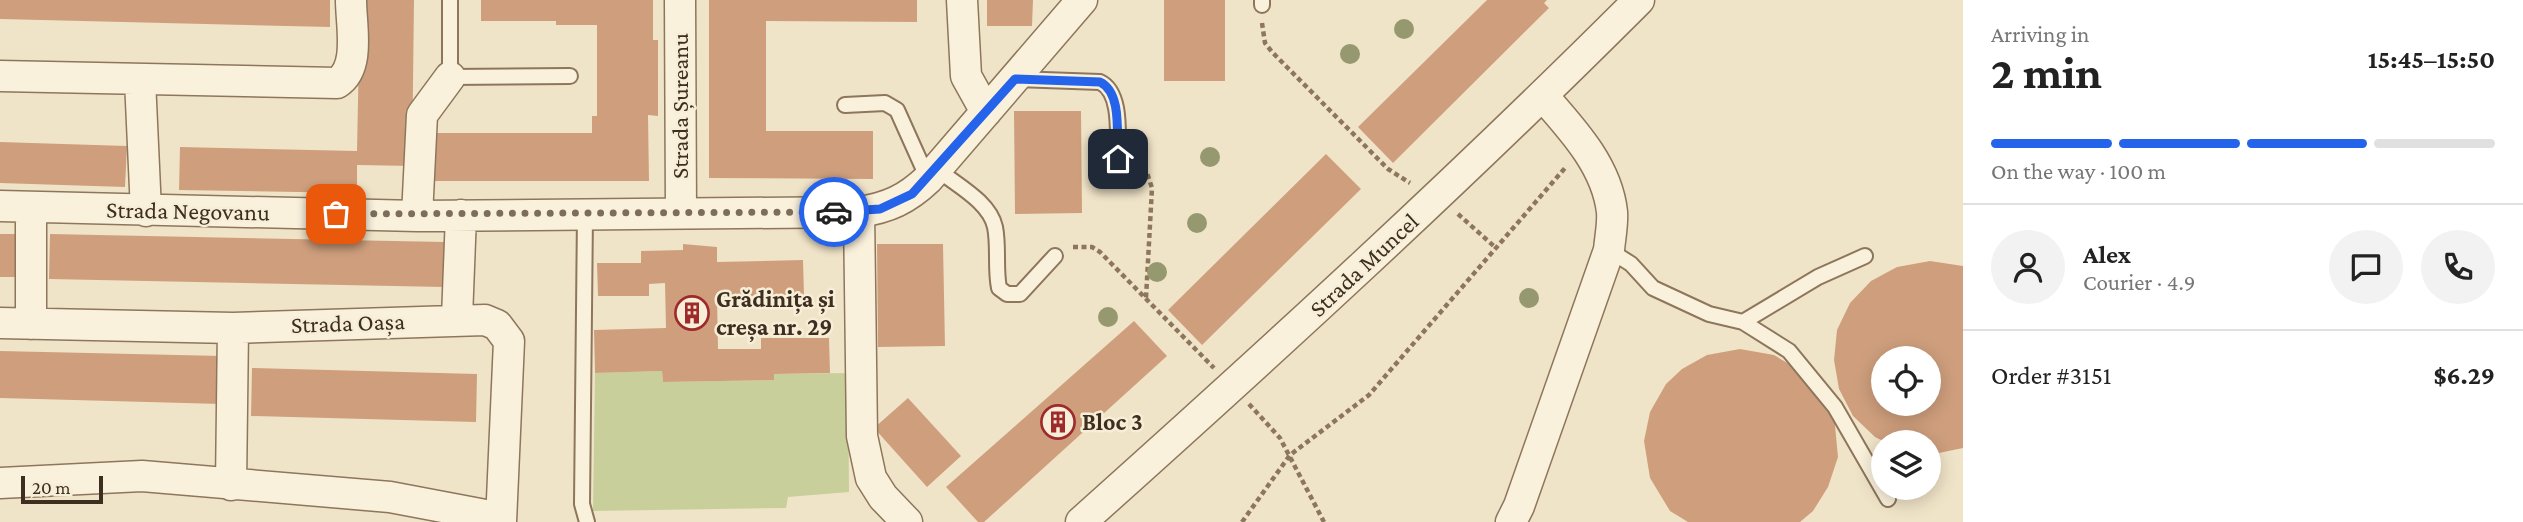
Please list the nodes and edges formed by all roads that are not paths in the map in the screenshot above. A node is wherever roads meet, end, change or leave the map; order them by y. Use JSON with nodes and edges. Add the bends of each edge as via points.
{"nodes":[{"id":1,"x":351,"y":0,"type":"edge"},
{"id":2,"x":450,"y":0,"type":"edge"},
{"id":3,"x":680,"y":0,"type":"edge"},
{"id":4,"x":962,"y":0,"type":"edge"},
{"id":5,"x":1082,"y":0,"type":"edge"},
{"id":6,"x":1639,"y":0,"type":"edge"},
{"id":7,"x":0,"y":76,"type":"edge"},
{"id":8,"x":570,"y":76,"type":"dead end"},
{"id":9,"x":450,"y":77,"type":"junction"},
{"id":10,"x":1015,"y":79,"type":"junction"},
{"id":11,"x":140,"y":80,"type":"junction"},
{"id":12,"x":1543,"y":96,"type":"junction"},
{"id":13,"x":845,"y":105,"type":"dead end"},
{"id":14,"x":986,"y":112,"type":"junction"},
{"id":15,"x":1118,"y":159,"type":"road end"},
{"id":16,"x":932,"y":174,"type":"junction"},
{"id":17,"x":0,"y":206,"type":"edge"},
{"id":18,"x":31,"y":207,"type":"junction"},
{"id":19,"x":146,"y":211,"type":"junction"},
{"id":20,"x":681,"y":211,"type":"junction"},
{"id":21,"x":859,"y":212,"type":"junction"},
{"id":22,"x":585,"y":214,"type":"junction"},
{"id":23,"x":461,"y":215,"type":"junction"},
{"id":24,"x":417,"y":216,"type":"junction"},
{"id":25,"x":1609,"y":250,"type":"junction"},
{"id":26,"x":1055,"y":256,"type":"road end"},
{"id":27,"x":1865,"y":256,"type":"dead end"},
{"id":28,"x":457,"y":318,"type":"junction"},
{"id":29,"x":1742,"y":321,"type":"junction"},
{"id":30,"x":0,"y":323,"type":"edge"},
{"id":31,"x":31,"y":324,"type":"junction"},
{"id":32,"x":233,"y":328,"type":"junction"},
{"id":33,"x":1871,"y":469,"type":"edge"},
{"id":34,"x":0,"y":482,"type":"edge"},
{"id":35,"x":231,"y":485,"type":"junction"},
{"id":36,"x":896,"y":519,"type":"edge"},
{"id":37,"x":501,"y":520,"type":"edge"},
{"id":38,"x":587,"y":522,"type":"edge"},
{"id":39,"x":1081,"y":522,"type":"edge"},
{"id":40,"x":1511,"y":522,"type":"edge"}],
"edges":[{"from":1,"to":11,"type":"street","via":[[352,65],[348,76],[337,83]]},
{"from":2,"to":9,"type":"lane"},
{"from":3,"to":20,"type":"street","name":"Strada Șureanu"},
{"from":4,"to":14,"type":"street","via":[[966,76]]},
{"from":5,"to":10,"type":"street","name":"Strada Negovanu"},
{"from":6,"to":12,"type":"street","name":"Strada Muncel"},
{"from":7,"to":11,"type":"street"},
{"from":8,"to":9,"type":"lane"},
{"from":9,"to":24,"type":"street","via":[[422,115]]},
{"from":10,"to":14,"type":"street","name":"Strada Negovanu"},
{"from":10,"to":15,"type":"lane","via":[[1108,86],[1114,96]]},
{"from":11,"to":19,"type":"street"},
{"from":12,"to":25,"type":"street","via":[[1586,145],[1612,211]]},
{"from":12,"to":39,"type":"street","name":"Strada Muncel","via":[[1233,387]]},
{"from":13,"to":16,"type":"lane","via":[[885,103],[897,110]]},
{"from":14,"to":16,"type":"street","name":"Strada Negovanu"},
{"from":16,"to":21,"type":"street","name":"Strada Negovanu","via":[[898,203]]},
{"from":16,"to":26,"type":"lane","via":[[991,215],[999,288],[1007,294],[1020,294]]},
{"from":17,"to":18,"type":"street","name":"Strada Negovanu"},
{"from":18,"to":19,"type":"street","name":"Strada Negovanu"},
{"from":18,"to":31,"type":"street"},
{"from":19,"to":24,"type":"street","name":"Strada Negovanu"},
{"from":20,"to":21,"type":"street","name":"Strada Negovanu"},
{"from":20,"to":22,"type":"street","name":"Strada Negovanu"},
{"from":21,"to":36,"type":"street","via":[[862,436],[872,478]]},
{"from":22,"to":23,"type":"street","name":"Strada Negovanu"},
{"from":22,"to":38,"type":"lane","via":[[582,504]]},
{"from":23,"to":24,"type":"street","name":"Strada Negovanu"},
{"from":23,"to":28,"type":"street"},
{"from":25,"to":29,"type":"lane","via":[[1631,264],[1653,288],[1709,314]]},
{"from":25,"to":40,"type":"street"},
{"from":27,"to":29,"type":"lane"},
{"from":28,"to":32,"type":"street","name":"Strada Oașa"},
{"from":28,"to":37,"type":"street","name":"Strada Oașa","via":[[497,325],[509,341]]},
{"from":29,"to":33,"type":"lane","via":[[1789,351],[1835,407]]},
{"from":30,"to":31,"type":"street","name":"Strada Oașa"},
{"from":31,"to":32,"type":"street","name":"Strada Oașa"},
{"from":32,"to":35,"type":"street"},
{"from":34,"to":35,"type":"street","via":[[142,476]]},
{"from":35,"to":37,"type":"street","via":[[390,497]]}]}
